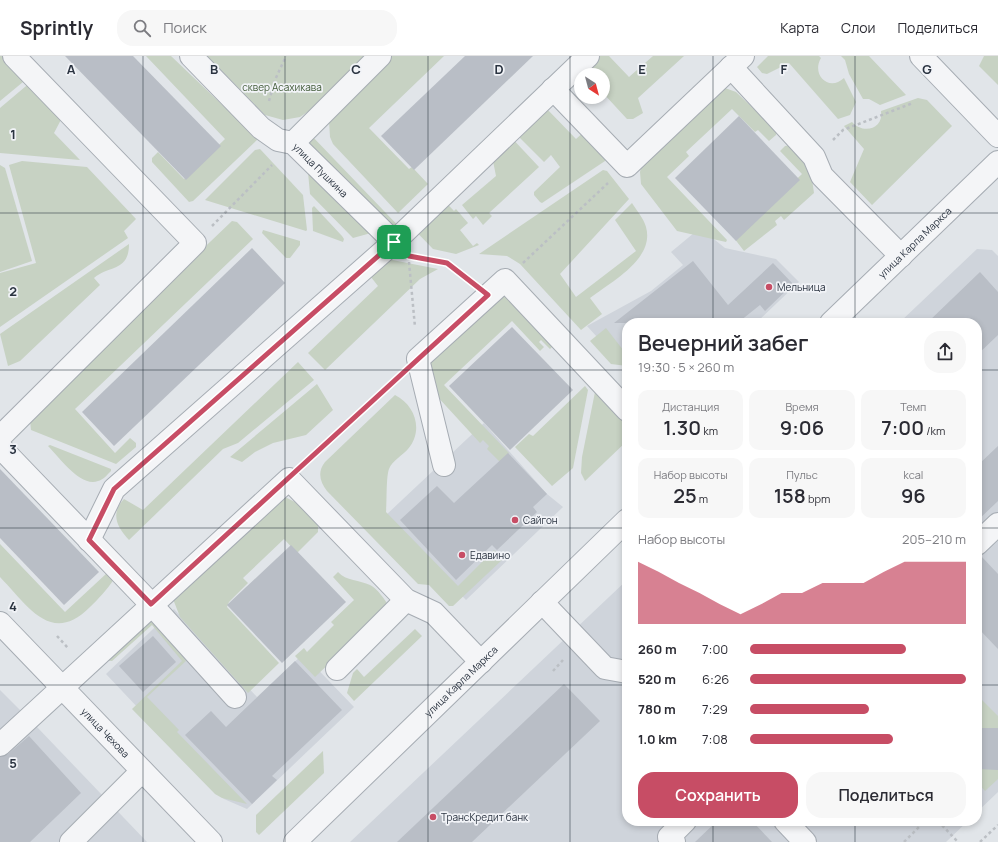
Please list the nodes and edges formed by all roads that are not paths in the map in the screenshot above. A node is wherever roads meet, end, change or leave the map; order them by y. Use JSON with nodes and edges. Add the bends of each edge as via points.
{"nodes":[{"id":1,"x":14,"y":56,"type":"edge"},
{"id":2,"x":191,"y":56,"type":"edge"},
{"id":3,"x":380,"y":56,"type":"edge"},
{"id":4,"x":588,"y":56,"type":"edge"},
{"id":5,"x":921,"y":56,"type":"edge"},
{"id":6,"x":737,"y":62,"type":"edge"},
{"id":7,"x":553,"y":89,"type":"junction"},
{"id":8,"x":998,"y":136,"type":"edge"},
{"id":9,"x":293,"y":143,"type":"junction"},
{"id":10,"x":998,"y":162,"type":"edge"},
{"id":11,"x":394,"y":242,"type":"junction"},
{"id":12,"x":900,"y":256,"type":"junction"},
{"id":13,"x":836,"y":318,"type":"edge"},
{"id":14,"x":622,"y":405,"type":"edge"},
{"id":15,"x":0,"y":437,"type":"edge"},
{"id":16,"x":0,"y":447,"type":"edge"},
{"id":17,"x":444,"y":465,"type":"dead end"},
{"id":18,"x":998,"y":524,"type":"edge"},
{"id":19,"x":622,"y":525,"type":"edge"},
{"id":20,"x":982,"y":539,"type":"edge"},
{"id":21,"x":89,"y":540,"type":"junction"},
{"id":22,"x":406,"y":600,"type":"junction"},
{"id":23,"x":542,"y":602,"type":"junction"},
{"id":24,"x":151,"y":604,"type":"junction"},
{"id":25,"x":0,"y":623,"type":"edge"},
{"id":26,"x":481,"y":662,"type":"junction"},
{"id":27,"x":337,"y":669,"type":"dead end"},
{"id":28,"x":622,"y":671,"type":"edge"},
{"id":29,"x":62,"y":688,"type":"junction"},
{"id":30,"x":235,"y":697,"type":"dead end"},
{"id":31,"x":0,"y":745,"type":"edge"},
{"id":32,"x":142,"y":771,"type":"junction"},
{"id":33,"x":680,"y":826,"type":"edge"},
{"id":34,"x":790,"y":826,"type":"edge"},
{"id":35,"x":71,"y":842,"type":"edge"},
{"id":36,"x":211,"y":842,"type":"edge"},
{"id":37,"x":295,"y":842,"type":"edge"},
{"id":38,"x":674,"y":842,"type":"edge"},
{"id":39,"x":805,"y":842,"type":"edge"}],
"edges":[{"from":1,"to":15,"type":"street","via":[[195,243]]},
{"from":2,"to":9,"type":"street","name":"улица Пушкина","via":[[260,128],[278,140]]},
{"from":3,"to":9,"type":"street"},
{"from":4,"to":7,"type":"street"},
{"from":5,"to":8,"type":"street"},
{"from":6,"to":7,"type":"street","via":[[627,166]]},
{"from":6,"to":12,"type":"street","via":[[814,157],[822,176]]},
{"from":7,"to":11,"type":"street"},
{"from":9,"to":11,"type":"street","name":"улица Пушкина"},
{"from":10,"to":12,"type":"street","name":"улица Карла Маркса"},
{"from":11,"to":21,"type":"street","via":[[114,489]]},
{"from":12,"to":13,"type":"street","name":"улица Карла Маркса"},
{"from":14,"to":17,"type":"street","via":[[505,280],[418,359]]},
{"from":16,"to":21,"type":"street"},
{"from":18,"to":20,"type":"street"},
{"from":19,"to":23,"type":"street","name":"улица Карла Маркса"},
{"from":21,"to":24,"type":"street"},
{"from":22,"to":24,"type":"street","via":[[289,479]]},
{"from":22,"to":26,"type":"street","via":[[434,613]]},
{"from":22,"to":27,"type":"street"},
{"from":23,"to":26,"type":"street","name":"улица Карла Маркса"},
{"from":23,"to":28,"type":"street","via":[[605,668]]},
{"from":24,"to":29,"type":"street"},
{"from":24,"to":30,"type":"street"},
{"from":25,"to":29,"type":"street","name":"улица Чехова"},
{"from":26,"to":37,"type":"street","name":"улица Карла Маркса"},
{"from":29,"to":31,"type":"street"},
{"from":29,"to":32,"type":"street","name":"улица Чехова"},
{"from":32,"to":35,"type":"street"},
{"from":32,"to":36,"type":"street","name":"улица Чехова"},
{"from":33,"to":38,"type":"street","via":[[669,837]]},
{"from":34,"to":39,"type":"street"}]}
